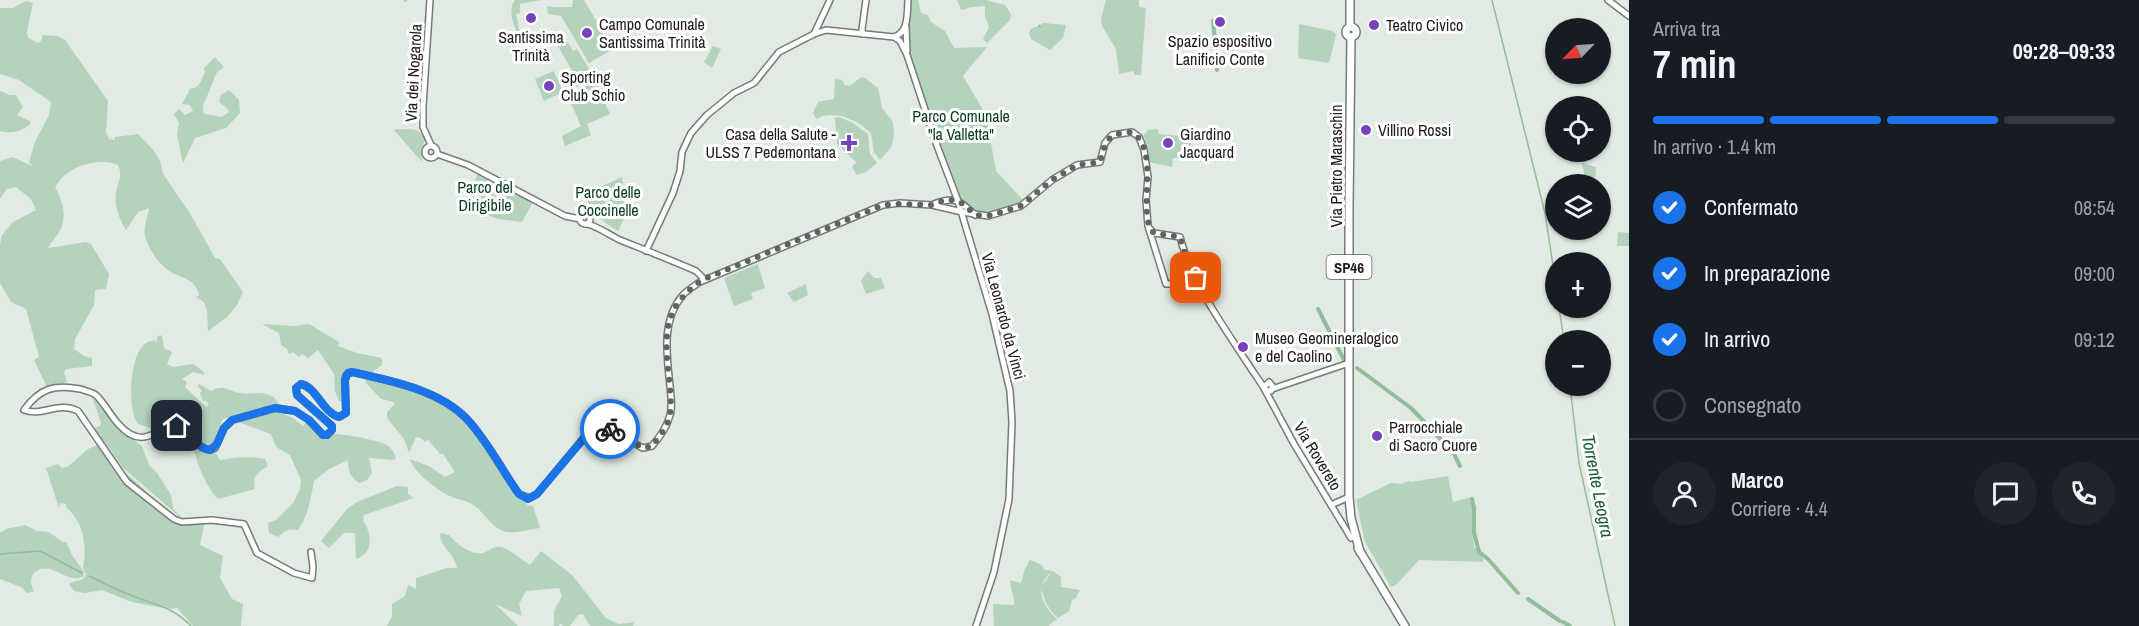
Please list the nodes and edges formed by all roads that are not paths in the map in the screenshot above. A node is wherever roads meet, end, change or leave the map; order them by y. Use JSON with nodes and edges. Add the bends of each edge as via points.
{"nodes":[{"id":1,"x":430,"y":0,"type":"edge"},
{"id":2,"x":830,"y":0,"type":"edge"},
{"id":3,"x":866,"y":0,"type":"edge"},
{"id":4,"x":908,"y":0,"type":"edge"},
{"id":5,"x":1350,"y":0,"type":"edge"},
{"id":6,"x":1608,"y":0,"type":"edge"},
{"id":7,"x":1629,"y":16,"type":"edge"},
{"id":8,"x":906,"y":25,"type":"junction"},
{"id":9,"x":814,"y":34,"type":"junction"},
{"id":10,"x":863,"y":34,"type":"junction"},
{"id":11,"x":894,"y":37,"type":"junction"},
{"id":12,"x":907,"y":56,"type":"junction"},
{"id":13,"x":431,"y":145,"type":"junction"},
{"id":14,"x":437,"y":154,"type":"junction"},
{"id":15,"x":950,"y":179,"type":"junction"},
{"id":16,"x":955,"y":191,"type":"junction"},
{"id":17,"x":945,"y":200,"type":"junction"},
{"id":18,"x":959,"y":203,"type":"junction"},
{"id":19,"x":932,"y":205,"type":"junction"},
{"id":20,"x":968,"y":208,"type":"junction"},
{"id":21,"x":949,"y":209,"type":"junction"},
{"id":22,"x":962,"y":212,"type":"junction"},
{"id":23,"x":976,"y":215,"type":"junction"},
{"id":24,"x":582,"y":216,"type":"junction"},
{"id":25,"x":1148,"y":226,"type":"junction"},
{"id":26,"x":597,"y":228,"type":"junction"},
{"id":27,"x":1158,"y":234,"type":"junction"},
{"id":28,"x":1152,"y":241,"type":"junction"},
{"id":29,"x":647,"y":249,"type":"junction"},
{"id":30,"x":704,"y":278,"type":"junction"},
{"id":31,"x":1196,"y":278,"type":"junction"},
{"id":32,"x":1186,"y":283,"type":"junction"},
{"id":33,"x":1200,"y":286,"type":"junction"},
{"id":34,"x":1349,"y":363,"type":"junction"},
{"id":35,"x":1268,"y":387,"type":"junction"},
{"id":36,"x":1349,"y":497,"type":"junction"},
{"id":37,"x":1331,"y":505,"type":"junction"},
{"id":38,"x":1351,"y":511,"type":"junction"},
{"id":39,"x":1347,"y":526,"type":"junction"},
{"id":40,"x":1354,"y":539,"type":"junction"},
{"id":41,"x":311,"y":552,"type":"dead end"},
{"id":42,"x":976,"y":626,"type":"edge"},
{"id":43,"x":1405,"y":626,"type":"edge"}],
"edges":[{"from":1,"to":13,"type":"street","name":"Via dei Nogarola","via":[[423,127]]},
{"from":2,"to":9,"type":"street"},
{"from":3,"to":10,"type":"street"},
{"from":4,"to":8,"type":"street","name":"Via Leonardo da Vinci"},
{"from":5,"to":34,"type":"main road","name":"Via Pietro Maraschin","number":"SP46","via":[[1350,26],[1356,32],[1351,37]]},
{"from":6,"to":7,"type":"street"},
{"from":8,"to":11,"type":"street"},
{"from":8,"to":12,"type":"street","name":"Via Leonardo da Vinci"},
{"from":9,"to":10,"type":"street","via":[[834,30]]},
{"from":9,"to":29,"type":"street","via":[[779,52],[754,83],[734,93],[691,133],[682,152],[673,193]]},
{"from":10,"to":11,"type":"street"},
{"from":11,"to":12,"type":"street","name":"Via Leonardo da Vinci"},
{"from":12,"to":15,"type":"street","name":"Via Leonardo da Vinci"},
{"from":13,"to":14,"type":"street"},
{"from":13,"to":14,"type":"street","via":[[425,148],[425,154],[431,158]]},
{"from":14,"to":24,"type":"street","via":[[468,165],[565,216]]},
{"from":15,"to":16,"type":"street","name":"Via Leonardo da Vinci"},
{"from":15,"to":17,"type":"street","via":[[950,192]]},
{"from":16,"to":18,"type":"street","name":"Via Leonardo da Vinci"},
{"from":16,"to":20,"type":"street","name":"Via Leonardo da Vinci"},
{"from":17,"to":18,"type":"street"},
{"from":17,"to":19,"type":"street"},
{"from":17,"to":21,"type":"street"},
{"from":18,"to":20,"type":"street"},
{"from":18,"to":21,"type":"street"},
{"from":18,"to":22,"type":"street","name":"Via Leonardo da Vinci"},
{"from":19,"to":21,"type":"street"},
{"from":19,"to":30,"type":"street","via":[[876,207]]},
{"from":20,"to":23,"type":"street"},
{"from":21,"to":22,"type":"street"},
{"from":22,"to":23,"type":"street"},
{"from":22,"to":42,"type":"street","name":"Via Leonardo da Vinci","via":[[1005,366],[1012,422],[1006,516],[994,572]]},
{"from":23,"to":25,"type":"street","via":[[988,216],[1021,206],[1066,171],[1100,162],[1105,143],[1112,135],[1132,132],[1144,150]]},
{"from":24,"to":26,"type":"street"},
{"from":24,"to":26,"type":"street","via":[[583,223]]},
{"from":25,"to":27,"type":"street"},
{"from":25,"to":28,"type":"street"},
{"from":26,"to":29,"type":"street"},
{"from":27,"to":28,"type":"street"},
{"from":27,"to":31,"type":"street","name":"Via Rovereto","via":[[1180,237]]},
{"from":28,"to":32,"type":"street","via":[[1166,284]]},
{"from":29,"to":30,"type":"street"},
{"from":30,"to":41,"type":"street","via":[[683,295],[672,312],[667,354],[670,417],[652,446],[643,448],[612,429],[596,428],[530,498],[519,494],[475,429],[455,409],[428,393],[352,372],[345,380],[346,413],[339,417],[307,386],[301,384],[296,388],[297,395],[332,426],[327,435],[295,411],[275,408],[232,420],[210,450],[202,448],[177,426],[150,437],[133,436],[88,391],[51,388],[24,410],[60,407],[78,411],[127,482],[179,521],[244,524],[257,553],[312,578]]},
{"from":31,"to":32,"type":"street"},
{"from":31,"to":33,"type":"street","name":"Via Rovereto"},
{"from":32,"to":33,"type":"street"},
{"from":33,"to":35,"type":"street","name":"Via Rovereto","via":[[1258,380]]},
{"from":34,"to":35,"type":"street"},
{"from":34,"to":36,"type":"main road","name":"Via Pietro Maraschin","number":"SP46"},
{"from":35,"to":37,"type":"street","name":"Via Rovereto","via":[[1270,402]]},
{"from":36,"to":37,"type":"street"},
{"from":36,"to":38,"type":"main road","name":"Via Pietro Maraschin","number":"SP46"},
{"from":37,"to":39,"type":"street","name":"Via Rovereto"},
{"from":38,"to":39,"type":"main road","name":"Via Pietro Maraschin","number":"SP46"},
{"from":38,"to":40,"type":"main road","name":"Via Pietro Maraschin","number":"SP46"},
{"from":39,"to":40,"type":"main road","name":"Via Pietro Maraschin","number":"SP46"},
{"from":40,"to":43,"type":"main road","number":"SP46"}]}
